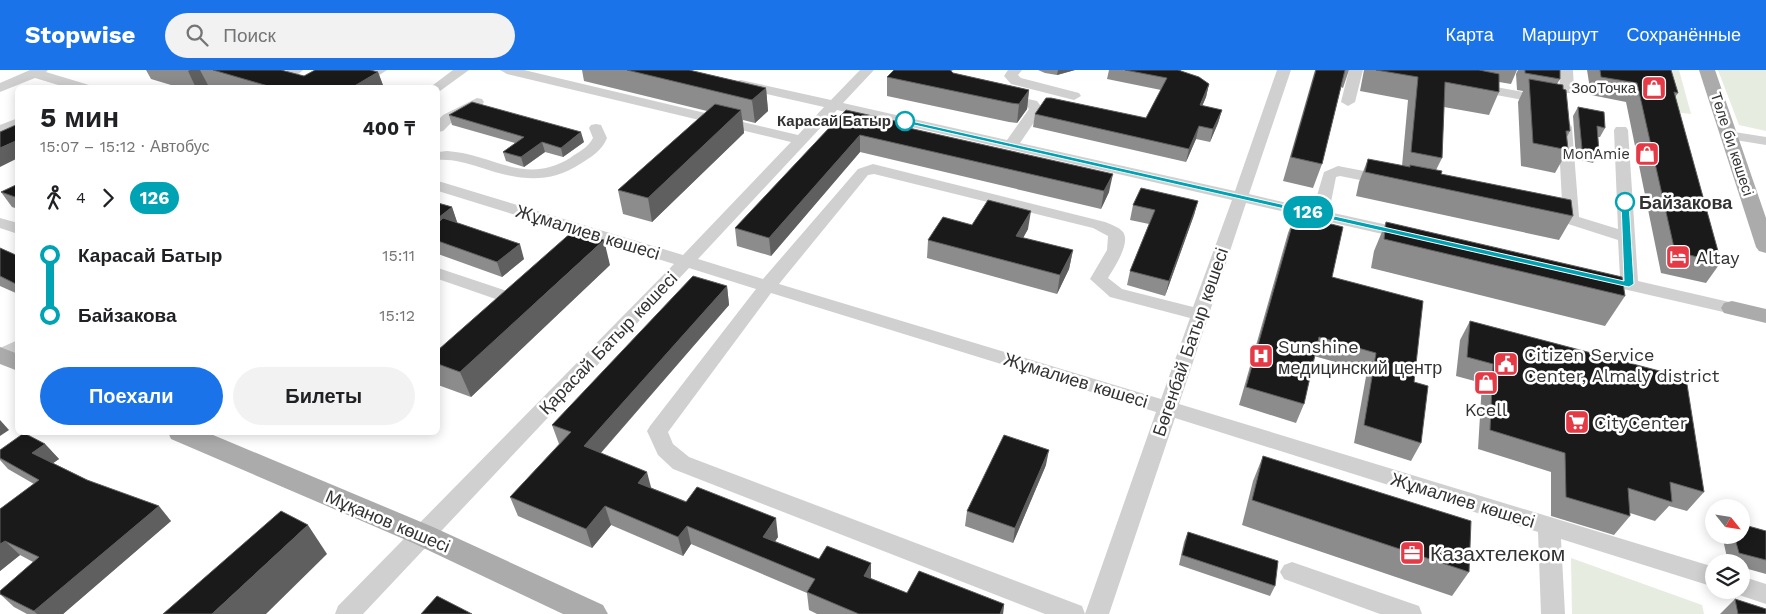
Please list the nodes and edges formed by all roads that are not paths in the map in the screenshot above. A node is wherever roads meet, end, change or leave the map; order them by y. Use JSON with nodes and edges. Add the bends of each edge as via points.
{"nodes":[{"id":1,"x":296,"y":70,"type":"edge"},
{"id":2,"x":380,"y":70,"type":"edge"},
{"id":3,"x":462,"y":70,"type":"edge"},
{"id":4,"x":507,"y":70,"type":"edge"},
{"id":5,"x":868,"y":70,"type":"edge"},
{"id":6,"x":1015,"y":70,"type":"edge"},
{"id":7,"x":1284,"y":70,"type":"edge"},
{"id":8,"x":1356,"y":70,"type":"edge"},
{"id":9,"x":1566,"y":70,"type":"edge"},
{"id":10,"x":1707,"y":70,"type":"edge"},
{"id":11,"x":37,"y":71,"type":"edge"},
{"id":12,"x":727,"y":81,"type":"edge"},
{"id":13,"x":4,"y":83,"type":"edge"},
{"id":14,"x":1458,"y":84,"type":"edge"},
{"id":15,"x":76,"y":85,"type":"edge"},
{"id":16,"x":302,"y":85,"type":"edge"},
{"id":17,"x":355,"y":85,"type":"edge"},
{"id":18,"x":440,"y":85,"type":"edge"},
{"id":19,"x":1567,"y":90,"type":"edge"},
{"id":20,"x":985,"y":94,"type":"edge"},
{"id":21,"x":1074,"y":96,"type":"dead end"},
{"id":22,"x":477,"y":102,"type":"edge"},
{"id":23,"x":1348,"y":102,"type":"dead end"},
{"id":24,"x":834,"y":105,"type":"junction"},
{"id":25,"x":15,"y":123,"type":"edge"},
{"id":26,"x":440,"y":126,"type":"edge"},
{"id":27,"x":596,"y":128,"type":"dead end"},
{"id":28,"x":0,"y":130,"type":"edge"},
{"id":29,"x":1621,"y":130,"type":"dead end"},
{"id":30,"x":1728,"y":135,"type":"junction"},
{"id":31,"x":801,"y":140,"type":"junction"},
{"id":32,"x":1766,"y":141,"type":"edge"},
{"id":33,"x":1011,"y":145,"type":"junction"},
{"id":34,"x":440,"y":156,"type":"edge"},
{"id":35,"x":1403,"y":183,"type":"edge"},
{"id":36,"x":440,"y":187,"type":"edge"},
{"id":37,"x":1240,"y":197,"type":"junction"},
{"id":38,"x":1320,"y":215,"type":"junction"},
{"id":39,"x":0,"y":223,"type":"edge"},
{"id":40,"x":15,"y":228,"type":"edge"},
{"id":41,"x":1627,"y":237,"type":"junction"},
{"id":42,"x":1426,"y":239,"type":"edge"},
{"id":43,"x":1766,"y":247,"type":"edge"},
{"id":44,"x":686,"y":261,"type":"junction"},
{"id":45,"x":440,"y":273,"type":"edge"},
{"id":46,"x":1581,"y":274,"type":"edge"},
{"id":47,"x":1629,"y":284,"type":"junction"},
{"id":48,"x":767,"y":286,"type":"junction"},
{"id":49,"x":530,"y":287,"type":"edge"},
{"id":50,"x":516,"y":300,"type":"junction"},
{"id":51,"x":1732,"y":308,"type":"joint"},
{"id":52,"x":502,"y":312,"type":"edge"},
{"id":53,"x":1200,"y":315,"type":"junction"},
{"id":54,"x":1766,"y":316,"type":"edge"},
{"id":55,"x":1168,"y":408,"type":"junction"},
{"id":56,"x":187,"y":435,"type":"edge"},
{"id":57,"x":1549,"y":526,"type":"junction"},
{"id":58,"x":423,"y":535,"type":"junction"},
{"id":59,"x":1292,"y":572,"type":"dead end"},
{"id":60,"x":1705,"y":575,"type":"edge"},
{"id":61,"x":1750,"y":589,"type":"edge"},
{"id":62,"x":1766,"y":594,"type":"edge"},
{"id":63,"x":347,"y":614,"type":"edge"},
{"id":64,"x":593,"y":614,"type":"edge"},
{"id":65,"x":1073,"y":614,"type":"edge"},
{"id":66,"x":1097,"y":614,"type":"edge"},
{"id":67,"x":1410,"y":614,"type":"edge"},
{"id":68,"x":1553,"y":614,"type":"edge"}],
"edges":[{"from":1,"to":16,"type":"street","via":[[287,76],[288,80]]},
{"from":2,"to":17,"type":"street"},
{"from":3,"to":18,"type":"street"},
{"from":4,"to":31,"type":"street"},
{"from":5,"to":24,"type":"street","name":"Қарасай Батыр көшесі"},
{"from":6,"to":21,"type":"street","via":[[1011,76],[1016,81]]},
{"from":7,"to":37,"type":"street","name":"Бөгенбай Батыр көшесі"},
{"from":8,"to":23,"type":"street"},
{"from":9,"to":19,"type":"street"},
{"from":10,"to":30,"type":"main road","name":"Төле би көшесі"},
{"from":11,"to":13,"type":"street"},
{"from":11,"to":15,"type":"street"},
{"from":12,"to":24,"type":"street"},
{"from":14,"to":41,"type":"street","via":[[1559,108],[1570,220]]},
{"from":20,"to":33,"type":"street","via":[[1032,104],[1036,108]]},
{"from":22,"to":26,"type":"street"},
{"from":24,"to":31,"type":"street","name":"Қарасай Батыр көшесі"},
{"from":24,"to":33,"type":"street"},
{"from":25,"to":28,"type":"street"},
{"from":27,"to":34,"type":"street","via":[[600,138],[597,146],[569,166],[554,172],[521,175],[456,156]]},
{"from":29,"to":41,"type":"street"},
{"from":30,"to":32,"type":"street"},
{"from":30,"to":43,"type":"main road","name":"Төле би көшесі"},
{"from":31,"to":44,"type":"street","name":"Қарасай Батыр көшесі"},
{"from":33,"to":37,"type":"street"},
{"from":35,"to":38,"type":"street","via":[[1333,172],[1329,175]]},
{"from":36,"to":44,"type":"street","name":"Жұмалиев көшесі","via":[[584,238]]},
{"from":37,"to":38,"type":"street"},
{"from":37,"to":53,"type":"street","name":"Бөгенбай Батыр көшесі"},
{"from":38,"to":42,"type":"street"},
{"from":39,"to":40,"type":"street"},
{"from":41,"to":47,"type":"street"},
{"from":44,"to":48,"type":"street","name":"Жұмалиев көшесі"},
{"from":44,"to":58,"type":"street","name":"Қарасай Батыр көшесі"},
{"from":45,"to":50,"type":"street"},
{"from":46,"to":47,"type":"street"},
{"from":47,"to":51,"type":"street"},
{"from":48,"to":53,"type":"street","via":[[863,172],[873,169],[1099,225],[1116,234],[1115,250],[1099,279],[1116,293]]},
{"from":48,"to":55,"type":"street","name":"Жұмалиев көшесі"},
{"from":48,"to":65,"type":"street","via":[[657,431],[665,449],[681,463]]},
{"from":49,"to":50,"type":"street"},
{"from":50,"to":52,"type":"street"},
{"from":51,"to":54,"type":"main road"},
{"from":53,"to":55,"type":"street","name":"Бөгенбай Батыр көшесі"},
{"from":55,"to":57,"type":"street","name":"Жұмалиев көшесі"},
{"from":55,"to":66,"type":"street","name":"Бөгенбай Батыр көшесі"},
{"from":56,"to":58,"type":"main road","name":"Мұқанов көшесі"},
{"from":57,"to":60,"type":"street","name":"Жұмалиев көшесі"},
{"from":57,"to":68,"type":"street"},
{"from":58,"to":63,"type":"street","name":"Қарасай Батыр көшесі"},
{"from":58,"to":64,"type":"main road","name":"Мұқанов көшесі"},
{"from":59,"to":67,"type":"street"},
{"from":61,"to":62,"type":"street"}]}
